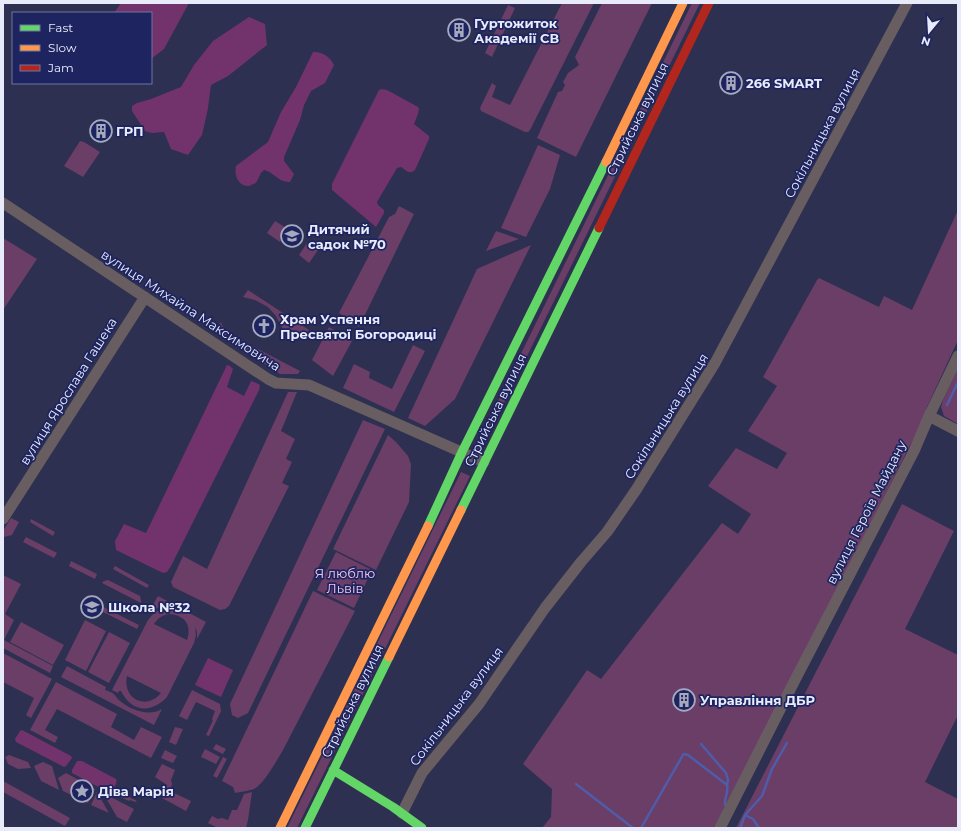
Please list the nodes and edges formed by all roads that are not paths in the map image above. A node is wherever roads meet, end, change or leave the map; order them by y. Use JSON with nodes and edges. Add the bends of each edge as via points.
{"nodes":[{"id":1,"x":684,"y":3,"type":"edge"},
{"id":2,"x":709,"y":3,"type":"edge"},
{"id":3,"x":908,"y":3,"type":"edge"},
{"id":4,"x":3,"y":203,"type":"edge"},
{"id":5,"x":144,"y":297,"type":"junction"},
{"id":6,"x":958,"y":356,"type":"edge"},
{"id":7,"x":929,"y":416,"type":"junction"},
{"id":8,"x":958,"y":431,"type":"edge"},
{"id":9,"x":462,"y":452,"type":"junction"},
{"id":10,"x":484,"y":462,"type":"junction"},
{"id":11,"x":3,"y":519,"type":"edge"},
{"id":12,"x":333,"y":770,"type":"junction"},
{"id":13,"x":402,"y":813,"type":"junction"},
{"id":14,"x":280,"y":828,"type":"edge"},
{"id":15,"x":305,"y":828,"type":"edge"},
{"id":16,"x":422,"y":828,"type":"edge"},
{"id":17,"x":720,"y":828,"type":"edge"}],
"edges":[{"from":1,"to":9,"type":"main road","name":"Стрийська вулиця"},
{"from":2,"to":10,"type":"main road","name":"Стрийська вулиця"},
{"from":3,"to":13,"type":"street","name":"Сокільницька вулиця","via":[[716,363],[607,532],[545,608],[478,704],[422,773]]},
{"from":4,"to":5,"type":"street","name":"вулиця Михайла Максимовича"},
{"from":5,"to":9,"type":"street","name":"вулиця Михайла Максимовича","via":[[276,383],[309,385]]},
{"from":5,"to":11,"type":"street","name":"вулиця Ярослава Гашека"},
{"from":6,"to":7,"type":"street","name":"вулиця Героїв Майдану"},
{"from":7,"to":8,"type":"street"},
{"from":7,"to":17,"type":"street","name":"вулиця Героїв Майдану","via":[[914,451]]},
{"from":9,"to":10,"type":"street","name":"вулиця Михайла Максимовича"},
{"from":9,"to":14,"type":"main road","name":"Стрийська вулиця"},
{"from":10,"to":12,"type":"main road","name":"Стрийська вулиця"},
{"from":12,"to":13,"type":"main road"},
{"from":12,"to":15,"type":"main road","name":"Стрийська вулиця"},
{"from":13,"to":16,"type":"main road"}]}
